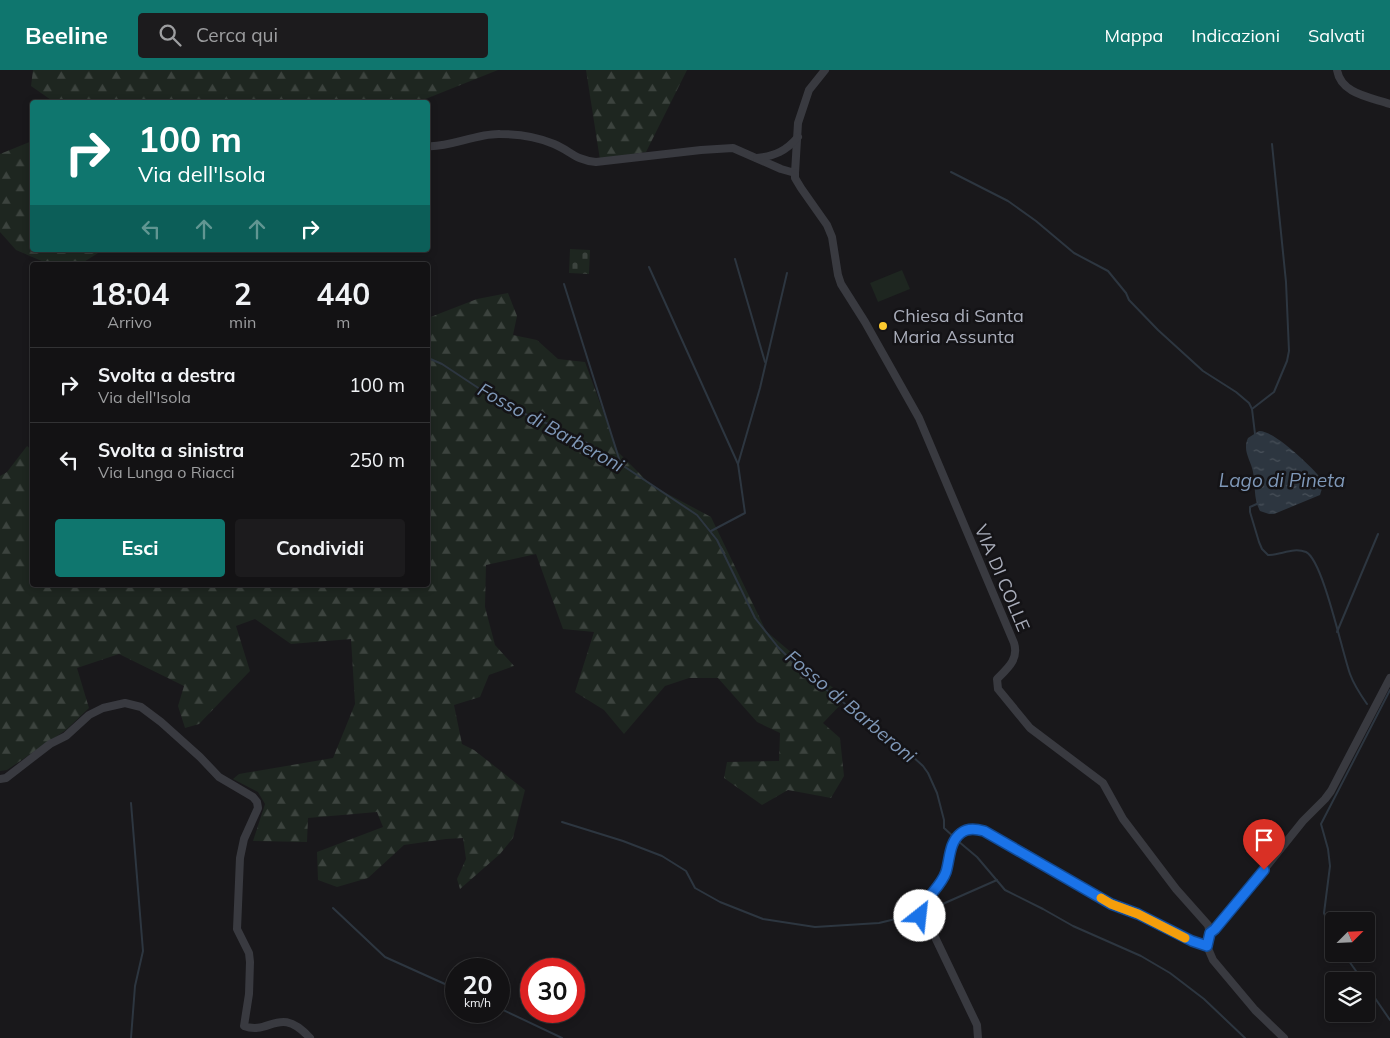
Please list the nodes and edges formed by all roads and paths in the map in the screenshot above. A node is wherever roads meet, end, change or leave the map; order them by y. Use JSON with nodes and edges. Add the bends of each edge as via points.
{"nodes":[{"id":1,"x":826,"y":70,"type":"edge"},
{"id":2,"x":1336,"y":70,"type":"edge"},
{"id":3,"x":1390,"y":104,"type":"edge"},
{"id":4,"x":798,"y":137,"type":"junction"},
{"id":5,"x":430,"y":146,"type":"edge"},
{"id":6,"x":756,"y":158,"type":"junction"},
{"id":7,"x":795,"y":172,"type":"junction"},
{"id":8,"x":1390,"y":678,"type":"edge"},
{"id":9,"x":0,"y":779,"type":"edge"},
{"id":10,"x":1210,"y":933,"type":"junction"},
{"id":11,"x":1207,"y":946,"type":"junction"},
{"id":12,"x":310,"y":1038,"type":"edge"},
{"id":13,"x":978,"y":1038,"type":"edge"},
{"id":14,"x":1284,"y":1038,"type":"edge"}],
"edges":[{"from":1,"to":4,"type":"street","via":[[809,90],[798,123]]},
{"from":2,"to":3,"type":"street","via":[[1341,82],[1350,90]]},
{"from":4,"to":6,"type":"street","via":[[778,154]]},
{"from":4,"to":7,"type":"street"},
{"from":5,"to":6,"type":"street","via":[[499,134],[541,139],[584,161],[733,148]]},
{"from":6,"to":7,"type":"street"},
{"from":7,"to":10,"type":"street","name":"VIA DI COLLE","via":[[801,188],[828,225],[841,284],[919,418],[1014,643],[1014,659],[997,679],[998,689],[1030,728],[1103,783],[1123,819],[1176,889],[1206,922]]},
{"from":8,"to":10,"type":"street","via":[[1326,799],[1303,820]]},
{"from":9,"to":12,"type":"street","via":[[66,736],[89,715],[125,703],[141,707],[200,756],[219,777],[253,797],[258,808],[244,839],[240,858],[237,929],[250,962],[244,1026],[252,1029],[280,1021],[294,1024]]},
{"from":10,"to":11,"type":"street"},
{"from":11,"to":13,"type":"street","via":[[1111,904],[981,830],[965,830],[956,838],[945,874],[921,908],[920,916],[933,934],[977,1025]]},
{"from":11,"to":14,"type":"street","via":[[1213,960],[1231,982]]}]}
